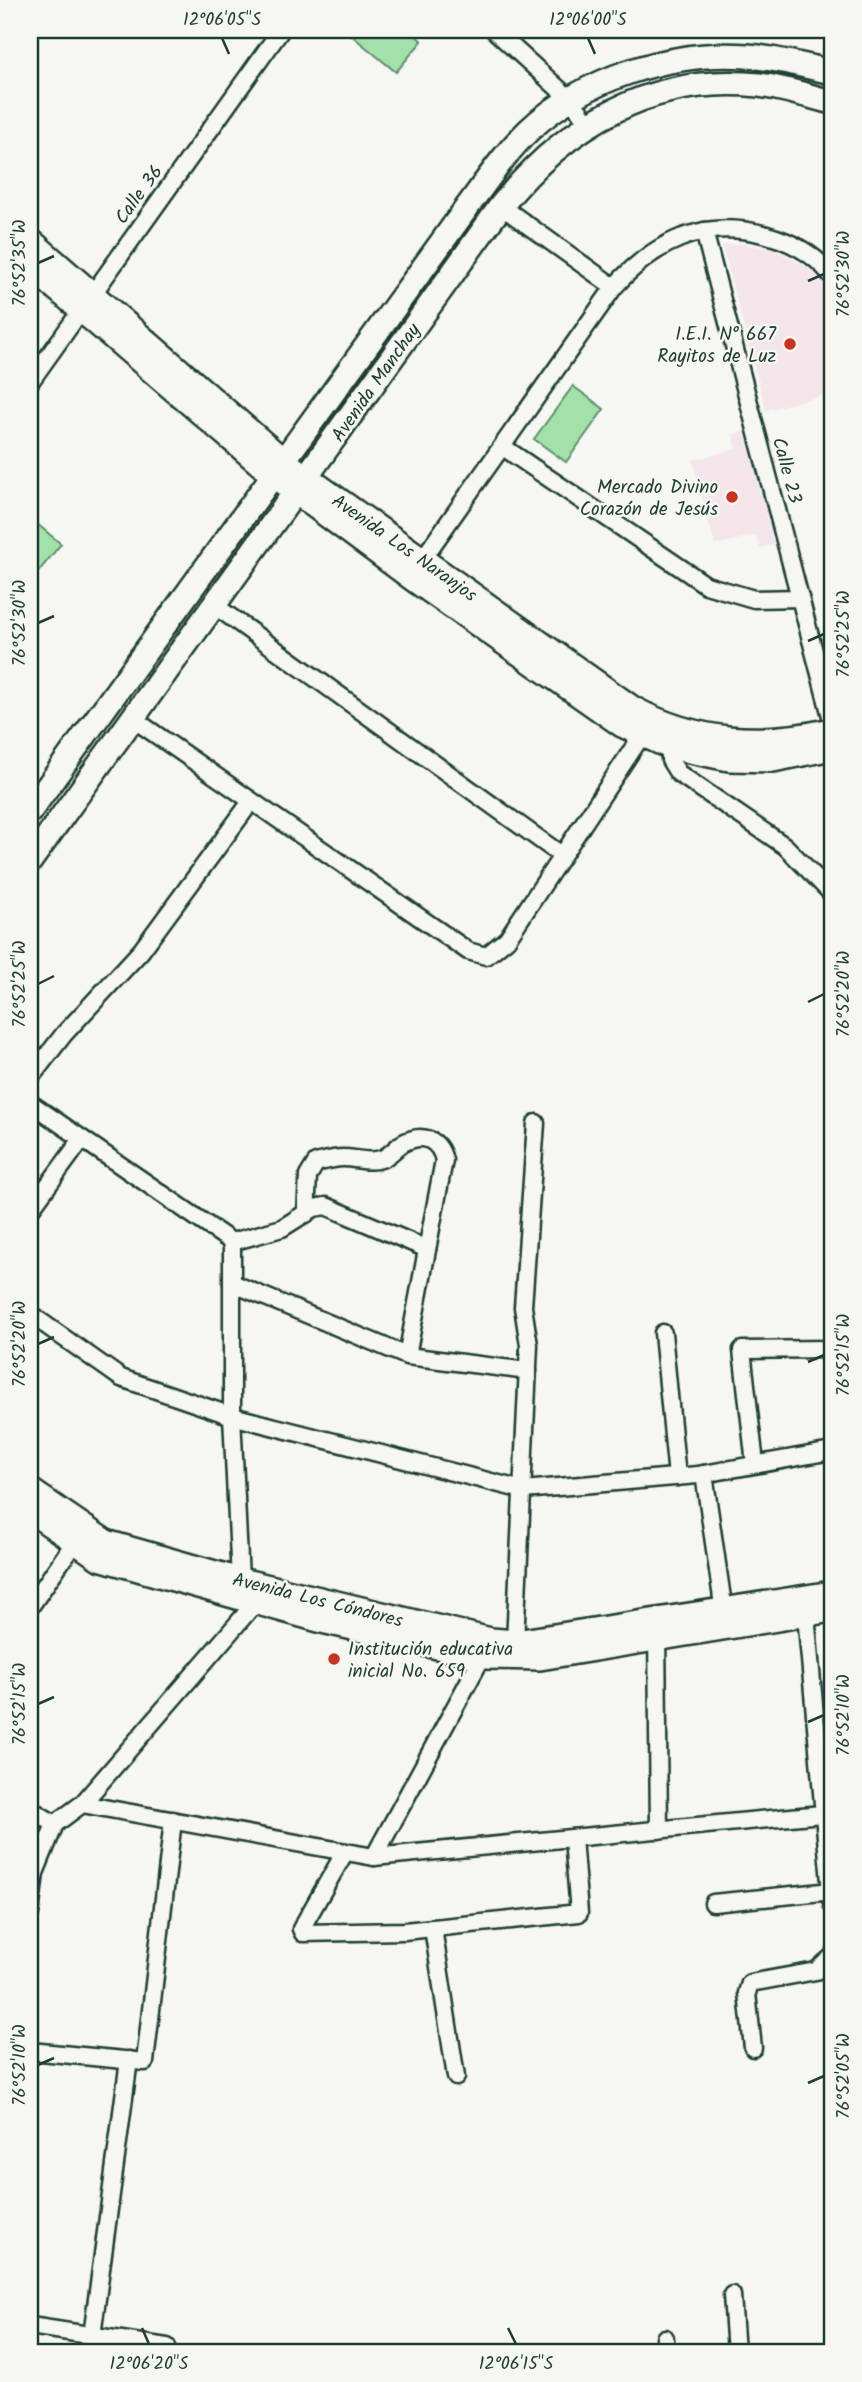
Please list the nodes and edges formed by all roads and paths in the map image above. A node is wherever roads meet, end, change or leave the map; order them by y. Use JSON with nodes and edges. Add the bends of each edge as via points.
{"nodes":[{"id":1,"x":281,"y":30,"type":"edge"},
{"id":2,"x":494,"y":30,"type":"edge"},
{"id":3,"x":832,"y":72,"type":"edge"},
{"id":4,"x":571,"y":100,"type":"junction"},
{"id":5,"x":832,"y":102,"type":"edge"},
{"id":6,"x":589,"y":124,"type":"junction"},
{"id":7,"x":501,"y":206,"type":"junction"},
{"id":8,"x":704,"y":231,"type":"junction"},
{"id":9,"x":30,"y":240,"type":"edge"},
{"id":10,"x":30,"y":266,"type":"edge"},
{"id":11,"x":832,"y":276,"type":"edge"},
{"id":12,"x":614,"y":287,"type":"junction"},
{"id":13,"x":87,"y":301,"type":"junction"},
{"id":14,"x":30,"y":382,"type":"edge"},
{"id":15,"x":503,"y":447,"type":"junction"},
{"id":16,"x":279,"y":469,"type":"junction"},
{"id":17,"x":302,"y":485,"type":"junction"},
{"id":18,"x":422,"y":560,"type":"junction"},
{"id":19,"x":800,"y":598,"type":"junction"},
{"id":20,"x":214,"y":605,"type":"junction"},
{"id":21,"x":132,"y":718,"type":"junction"},
{"id":22,"x":832,"y":719,"type":"edge"},
{"id":23,"x":832,"y":730,"type":"edge"},
{"id":24,"x":642,"y":736,"type":"junction"},
{"id":25,"x":670,"y":747,"type":"junction"},
{"id":26,"x":832,"y":748,"type":"edge"},
{"id":27,"x":250,"y":803,"type":"junction"},
{"id":28,"x":30,"y":811,"type":"edge"},
{"id":29,"x":560,"y":854,"type":"junction"},
{"id":30,"x":30,"y":861,"type":"edge"},
{"id":31,"x":832,"y":894,"type":"edge"},
{"id":32,"x":30,"y":1078,"type":"edge"},
{"id":33,"x":30,"y":1103,"type":"edge"},
{"id":34,"x":536,"y":1123,"type":"dead end"},
{"id":35,"x":82,"y":1139,"type":"junction"},
{"id":36,"x":30,"y":1210,"type":"edge"},
{"id":37,"x":306,"y":1214,"type":"junction"},
{"id":38,"x":232,"y":1242,"type":"junction"},
{"id":39,"x":427,"y":1249,"type":"junction"},
{"id":40,"x":232,"y":1283,"type":"junction"},
{"id":41,"x":30,"y":1314,"type":"edge"},
{"id":42,"x":663,"y":1333,"type":"dead end"},
{"id":43,"x":832,"y":1349,"type":"edge"},
{"id":44,"x":407,"y":1356,"type":"junction"},
{"id":45,"x":528,"y":1371,"type":"junction"},
{"id":46,"x":232,"y":1416,"type":"junction"},
{"id":47,"x":832,"y":1451,"type":"edge"},
{"id":48,"x":755,"y":1464,"type":"junction"},
{"id":49,"x":705,"y":1474,"type":"junction"},
{"id":50,"x":677,"y":1477,"type":"junction"},
{"id":51,"x":523,"y":1489,"type":"junction"},
{"id":52,"x":30,"y":1490,"type":"edge"},
{"id":53,"x":30,"y":1511,"type":"edge"},
{"id":54,"x":74,"y":1544,"type":"junction"},
{"id":55,"x":240,"y":1580,"type":"junction"},
{"id":56,"x":832,"y":1593,"type":"edge"},
{"id":57,"x":256,"y":1602,"type":"junction"},
{"id":58,"x":30,"y":1607,"type":"edge"},
{"id":59,"x":832,"y":1610,"type":"edge"},
{"id":60,"x":724,"y":1612,"type":"junction"},
{"id":61,"x":806,"y":1615,"type":"junction"},
{"id":62,"x":658,"y":1630,"type":"junction"},
{"id":63,"x":515,"y":1642,"type":"junction"},
{"id":64,"x":482,"y":1657,"type":"junction"},
{"id":65,"x":82,"y":1804,"type":"junction"},
{"id":66,"x":30,"y":1809,"type":"edge"},
{"id":67,"x":828,"y":1813,"type":"edge"},
{"id":68,"x":173,"y":1820,"type":"junction"},
{"id":69,"x":55,"y":1824,"type":"junction"},
{"id":70,"x":659,"y":1830,"type":"junction"},
{"id":71,"x":573,"y":1838,"type":"junction"},
{"id":72,"x":345,"y":1852,"type":"junction"},
{"id":73,"x":374,"y":1857,"type":"junction"},
{"id":74,"x":832,"y":1895,"type":"edge"},
{"id":75,"x":713,"y":1903,"type":"dead end"},
{"id":76,"x":30,"y":1914,"type":"edge"},
{"id":77,"x":433,"y":1928,"type":"junction"},
{"id":78,"x":832,"y":1957,"type":"edge"},
{"id":79,"x":753,"y":2048,"type":"dead end"},
{"id":80,"x":30,"y":2051,"type":"edge"},
{"id":81,"x":129,"y":2060,"type":"junction"},
{"id":82,"x":456,"y":2077,"type":"dead end"},
{"id":83,"x":732,"y":2295,"type":"dead end"},
{"id":84,"x":30,"y":2326,"type":"edge"},
{"id":85,"x":92,"y":2336,"type":"junction"},
{"id":86,"x":167,"y":2347,"type":"dead end"},
{"id":87,"x":736,"y":2352,"type":"edge"}],
"edges":[{"from":1,"to":13,"type":"street","name":"Calle 36"},
{"from":2,"to":4,"type":"street"},
{"from":3,"to":4,"type":"street","name":"Avenida Manchay","via":[[765,57],[718,55],[637,69]]},
{"from":4,"to":6,"type":"street"},
{"from":4,"to":16,"type":"street","name":"Avenida Manchay","via":[[528,131],[503,159]]},
{"from":5,"to":6,"type":"street","name":"Avenida Manchay","via":[[761,85],[695,86],[630,103]]},
{"from":6,"to":7,"type":"street","name":"Avenida Manchay","via":[[543,158]]},
{"from":7,"to":12,"type":"street"},
{"from":7,"to":17,"type":"street","name":"Avenida Manchay"},
{"from":8,"to":11,"type":"street","via":[[772,237],[802,250]]},
{"from":8,"to":12,"type":"street","via":[[650,255]]},
{"from":8,"to":19,"type":"street","name":"Calle 23"},
{"from":9,"to":13,"type":"street","name":"Avenida Los Naranjos"},
{"from":10,"to":13,"type":"street","name":"Avenida Los Naranjos"},
{"from":12,"to":15,"type":"street"},
{"from":13,"to":14,"type":"street","name":"Calle 36"},
{"from":13,"to":16,"type":"street","name":"Avenida Los Naranjos"},
{"from":15,"to":18,"type":"street"},
{"from":15,"to":19,"type":"street","via":[[706,585],[754,599]]},
{"from":16,"to":17,"type":"street","name":"Avenida Los Naranjos"},
{"from":16,"to":28,"type":"street","name":"Avenida Manchay"},
{"from":17,"to":18,"type":"street","name":"Avenida Los Naranjos"},
{"from":17,"to":20,"type":"street","name":"Avenida Manchay"},
{"from":17,"to":24,"type":"street","name":"Avenida Los Naranjos","via":[[593,706]]},
{"from":18,"to":23,"type":"street","name":"Avenida Los Naranjos","via":[[614,696],[670,726],[709,737],[751,741]]},
{"from":19,"to":22,"type":"street","name":"Calle 23"},
{"from":20,"to":21,"type":"street","name":"Avenida Manchay"},
{"from":20,"to":29,"type":"street"},
{"from":21,"to":27,"type":"street"},
{"from":21,"to":30,"type":"street","name":"Avenida Manchay"},
{"from":24,"to":25,"type":"street","name":"Avenida Los Naranjos"},
{"from":24,"to":29,"type":"street"},
{"from":25,"to":26,"type":"street","name":"Avenida Los Naranjos","via":[[751,760],[792,758]]},
{"from":25,"to":31,"type":"street","via":[[670,760],[678,774],[785,846]]},
{"from":27,"to":29,"type":"street","via":[[475,954],[486,956],[506,939]]},
{"from":27,"to":32,"type":"street","via":[[141,951]]},
{"from":33,"to":35,"type":"street"},
{"from":34,"to":45,"type":"street","via":[[523,1307]]},
{"from":35,"to":36,"type":"street"},
{"from":35,"to":38,"type":"street"},
{"from":37,"to":38,"type":"street","via":[[282,1228]]},
{"from":37,"to":39,"type":"street","via":[[326,1206]]},
{"from":37,"to":39,"type":"street","via":[[308,1176],[316,1163],[383,1159],[404,1142],[432,1139],[444,1160]]},
{"from":38,"to":40,"type":"street"},
{"from":39,"to":44,"type":"street"},
{"from":40,"to":44,"type":"street"},
{"from":40,"to":46,"type":"street"},
{"from":41,"to":46,"type":"street","via":[[121,1378]]},
{"from":42,"to":50,"type":"street"},
{"from":43,"to":48,"type":"street","via":[[742,1350]]},
{"from":44,"to":45,"type":"street"},
{"from":45,"to":51,"type":"street"},
{"from":46,"to":51,"type":"street"},
{"from":46,"to":55,"type":"street"},
{"from":47,"to":48,"type":"street"},
{"from":48,"to":49,"type":"street"},
{"from":49,"to":50,"type":"street"},
{"from":49,"to":60,"type":"street"},
{"from":50,"to":51,"type":"street"},
{"from":51,"to":63,"type":"street"},
{"from":52,"to":55,"type":"street","name":"Avenida Los Cóndores","via":[[106,1542]]},
{"from":53,"to":54,"type":"street","name":"Avenida Los Cóndores"},
{"from":54,"to":57,"type":"street","name":"Avenida Los Cóndores","via":[[99,1558]]},
{"from":54,"to":58,"type":"street"},
{"from":55,"to":63,"type":"street","name":"Avenida Los Cóndores"},
{"from":56,"to":60,"type":"street","name":"Avenida Los Cóndores"},
{"from":57,"to":64,"type":"street","name":"Avenida Los Cóndores"},
{"from":57,"to":65,"type":"street"},
{"from":59,"to":61,"type":"street","name":"Avenida Los Cóndores"},
{"from":60,"to":62,"type":"street","name":"Avenida Los Cóndores"},
{"from":61,"to":62,"type":"street","name":"Avenida Los Cóndores"},
{"from":61,"to":67,"type":"street"},
{"from":62,"to":63,"type":"street","name":"Avenida Los Cóndores"},
{"from":62,"to":64,"type":"street","name":"Avenida Los Cóndores","via":[[540,1658]]},
{"from":62,"to":70,"type":"street"},
{"from":64,"to":73,"type":"street"},
{"from":65,"to":68,"type":"street"},
{"from":65,"to":69,"type":"street"},
{"from":66,"to":69,"type":"street"},
{"from":67,"to":70,"type":"street"},
{"from":67,"to":74,"type":"street"},
{"from":68,"to":72,"type":"street"},
{"from":68,"to":81,"type":"street","via":[[145,2062]]},
{"from":69,"to":76,"type":"street","via":[[35,1873]]},
{"from":70,"to":71,"type":"street"},
{"from":71,"to":73,"type":"street"},
{"from":71,"to":77,"type":"street","via":[[579,1913]]},
{"from":72,"to":73,"type":"street"},
{"from":72,"to":77,"type":"street","via":[[303,1933]]},
{"from":74,"to":75,"type":"street"},
{"from":77,"to":82,"type":"street"},
{"from":78,"to":79,"type":"street","via":[[816,1971],[750,1983]]},
{"from":80,"to":81,"type":"street"},
{"from":81,"to":85,"type":"street"},
{"from":83,"to":87,"type":"street"},
{"from":84,"to":85,"type":"street"},
{"from":85,"to":86,"type":"street"}]}
